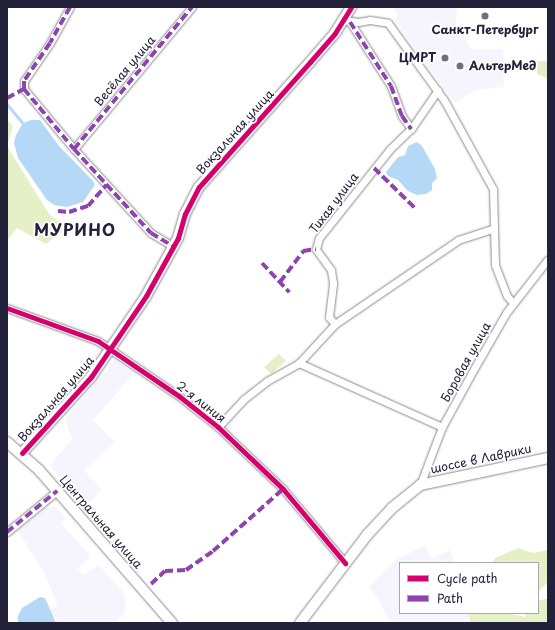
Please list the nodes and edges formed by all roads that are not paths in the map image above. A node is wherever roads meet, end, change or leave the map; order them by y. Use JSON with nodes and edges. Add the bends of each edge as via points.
{"nodes":[{"id":1,"x":70,"y":7,"type":"edge"},
{"id":2,"x":192,"y":7,"type":"edge"},
{"id":3,"x":351,"y":7,"type":"edge"},
{"id":4,"x":347,"y":21,"type":"junction"},
{"id":5,"x":438,"y":90,"type":"junction"},
{"id":6,"x":411,"y":129,"type":"junction"},
{"id":7,"x":74,"y":149,"type":"junction"},
{"id":8,"x":492,"y":229,"type":"junction"},
{"id":9,"x":173,"y":246,"type":"junction"},
{"id":10,"x":548,"y":259,"type":"edge"},
{"id":11,"x":513,"y":303,"type":"junction"},
{"id":12,"x":7,"y":308,"type":"edge"},
{"id":13,"x":335,"y":324,"type":"junction"},
{"id":14,"x":111,"y":349,"type":"junction"},
{"id":15,"x":299,"y":363,"type":"junction"},
{"id":16,"x":218,"y":427,"type":"junction"},
{"id":17,"x":442,"y":427,"type":"junction"},
{"id":18,"x":7,"y":442,"type":"edge"},
{"id":19,"x":22,"y":453,"type":"junction"},
{"id":20,"x":548,"y":458,"type":"edge"},
{"id":21,"x":420,"y":485,"type":"junction"},
{"id":22,"x":57,"y":491,"type":"junction"},
{"id":23,"x":7,"y":532,"type":"edge"},
{"id":24,"x":345,"y":563,"type":"junction"},
{"id":25,"x":172,"y":623,"type":"edge"},
{"id":26,"x":300,"y":623,"type":"edge"}],
"edges":[{"from":1,"to":7,"type":"street","via":[[50,44],[24,81],[24,89]]},
{"from":2,"to":7,"type":"street","name":"Весёлая улица"},
{"from":3,"to":4,"type":"street","name":"Вокзальная улица"},
{"from":4,"to":5,"type":"street","via":[[370,20],[388,23]]},
{"from":4,"to":6,"type":"street","via":[[391,86],[402,116]]},
{"from":4,"to":9,"type":"street","name":"Вокзальная улица","via":[[199,187]]},
{"from":5,"to":6,"type":"street","name":"Тихая улица"},
{"from":5,"to":8,"type":"street","via":[[490,180],[493,199]]},
{"from":6,"to":13,"type":"street","name":"Тихая улица","via":[[382,159],[316,244],[316,249],[331,270],[333,283],[329,316]]},
{"from":7,"to":9,"type":"street","via":[[151,233]]},
{"from":8,"to":11,"type":"street","via":[[495,265],[507,296]]},
{"from":8,"to":13,"type":"street","via":[[458,240]]},
{"from":9,"to":14,"type":"street","name":"Вокзальная улица","via":[[146,296]]},
{"from":10,"to":11,"type":"street","name":"Боровая улица"},
{"from":11,"to":17,"type":"street","name":"Боровая улица"},
{"from":12,"to":14,"type":"street","name":"2-я линия","via":[[98,341]]},
{"from":13,"to":15,"type":"street"},
{"from":14,"to":16,"type":"street","name":"2-я линия"},
{"from":14,"to":19,"type":"street","name":"Вокзальная улица","via":[[91,377]]},
{"from":15,"to":16,"type":"street","via":[[267,381],[244,399]]},
{"from":15,"to":17,"type":"street"},
{"from":16,"to":24,"type":"street","name":"2-я линия","via":[[283,489]]},
{"from":17,"to":21,"type":"street","name":"Боровая улица"},
{"from":18,"to":19,"type":"street","name":"Центральная улица"},
{"from":19,"to":22,"type":"street","name":"Центральная улица"},
{"from":20,"to":21,"type":"street","name":"шоссе в Лаврики"},
{"from":21,"to":24,"type":"street","via":[[392,508]]},
{"from":22,"to":23,"type":"street"},
{"from":22,"to":25,"type":"street","name":"Центральная улица"},
{"from":24,"to":26,"type":"street"}]}
